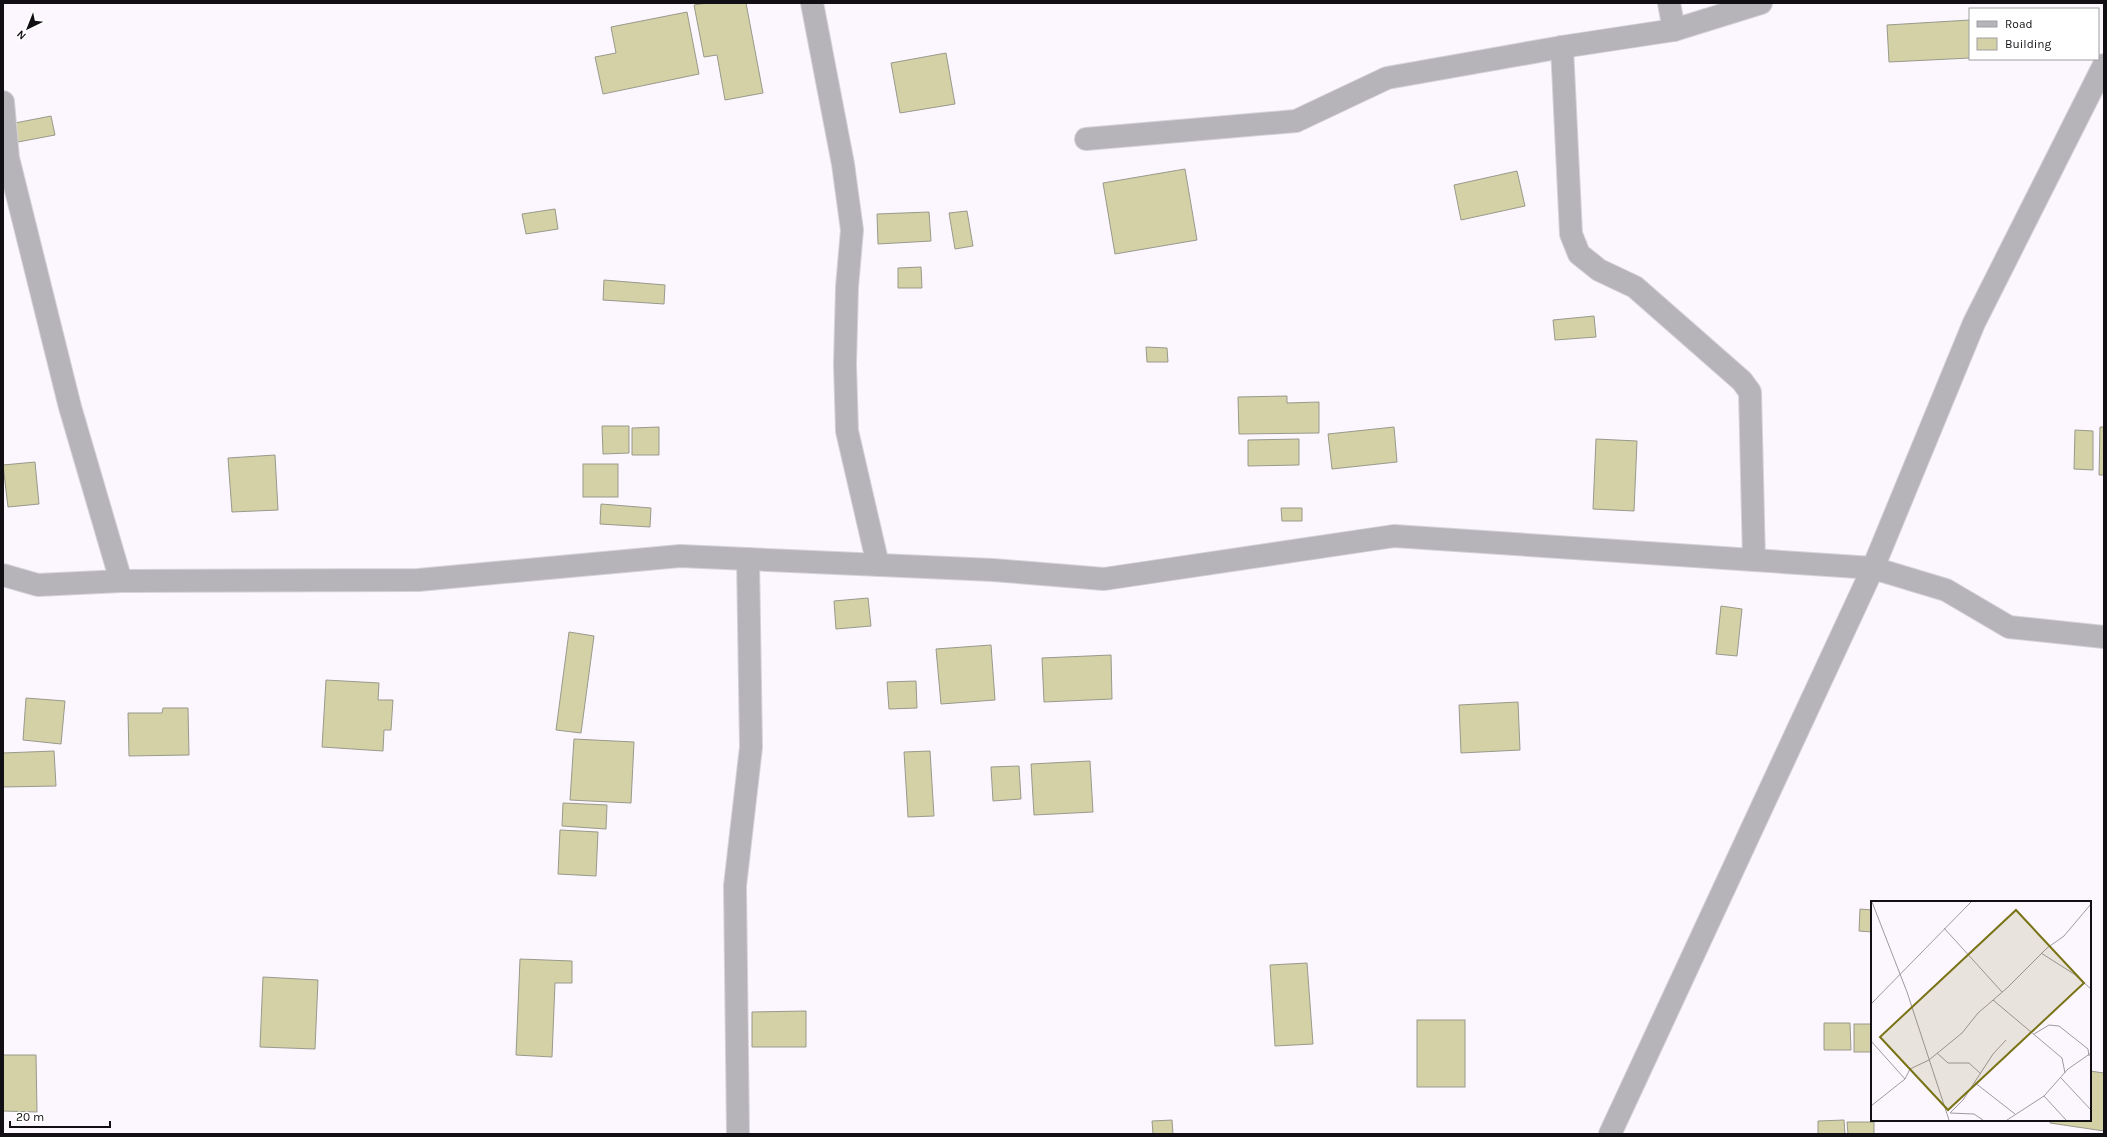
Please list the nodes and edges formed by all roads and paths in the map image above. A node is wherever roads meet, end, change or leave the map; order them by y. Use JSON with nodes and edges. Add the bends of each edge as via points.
{"nodes":[{"id":1,"x":812,"y":3,"type":"edge"},
{"id":2,"x":1669,"y":3,"type":"edge"},
{"id":3,"x":1761,"y":3,"type":"edge"},
{"id":4,"x":1674,"y":30,"type":"junction"},
{"id":5,"x":1562,"y":47,"type":"junction"},
{"id":6,"x":2104,"y":65,"type":"edge"},
{"id":7,"x":3,"y":102,"type":"edge"},
{"id":8,"x":1086,"y":139,"type":"dead end"},
{"id":9,"x":748,"y":559,"type":"junction"},
{"id":10,"x":1754,"y":560,"type":"junction"},
{"id":11,"x":878,"y":565,"type":"junction"},
{"id":12,"x":1873,"y":568,"type":"junction"},
{"id":13,"x":3,"y":575,"type":"edge"},
{"id":14,"x":121,"y":581,"type":"junction"},
{"id":15,"x":2104,"y":637,"type":"edge"},
{"id":16,"x":738,"y":1134,"type":"edge"},
{"id":17,"x":1610,"y":1134,"type":"edge"}],
"edges":[{"from":1,"to":11,"type":"street","via":[[843,164],[852,230],[845,356],[846,431]]},
{"from":2,"to":4,"type":"street"},
{"from":3,"to":4,"type":"street"},
{"from":4,"to":5,"type":"street"},
{"from":5,"to":8,"type":"street","via":[[1387,78],[1296,121]]},
{"from":5,"to":10,"type":"street","via":[[1571,234],[1579,254],[1599,270],[1635,287],[1742,381],[1750,392]]},
{"from":6,"to":12,"type":"street","via":[[1974,323]]},
{"from":7,"to":14,"type":"street","via":[[8,158],[70,407]]},
{"from":9,"to":11,"type":"street"},
{"from":9,"to":14,"type":"street","via":[[680,556],[418,580]]},
{"from":9,"to":16,"type":"street","via":[[751,747],[735,886]]},
{"from":10,"to":11,"type":"street","via":[[1394,536],[1104,579],[993,570]]},
{"from":10,"to":12,"type":"street"},
{"from":12,"to":15,"type":"street","via":[[1946,590],[2009,627]]},
{"from":12,"to":17,"type":"street"},
{"from":13,"to":14,"type":"street","via":[[38,585]]}]}
